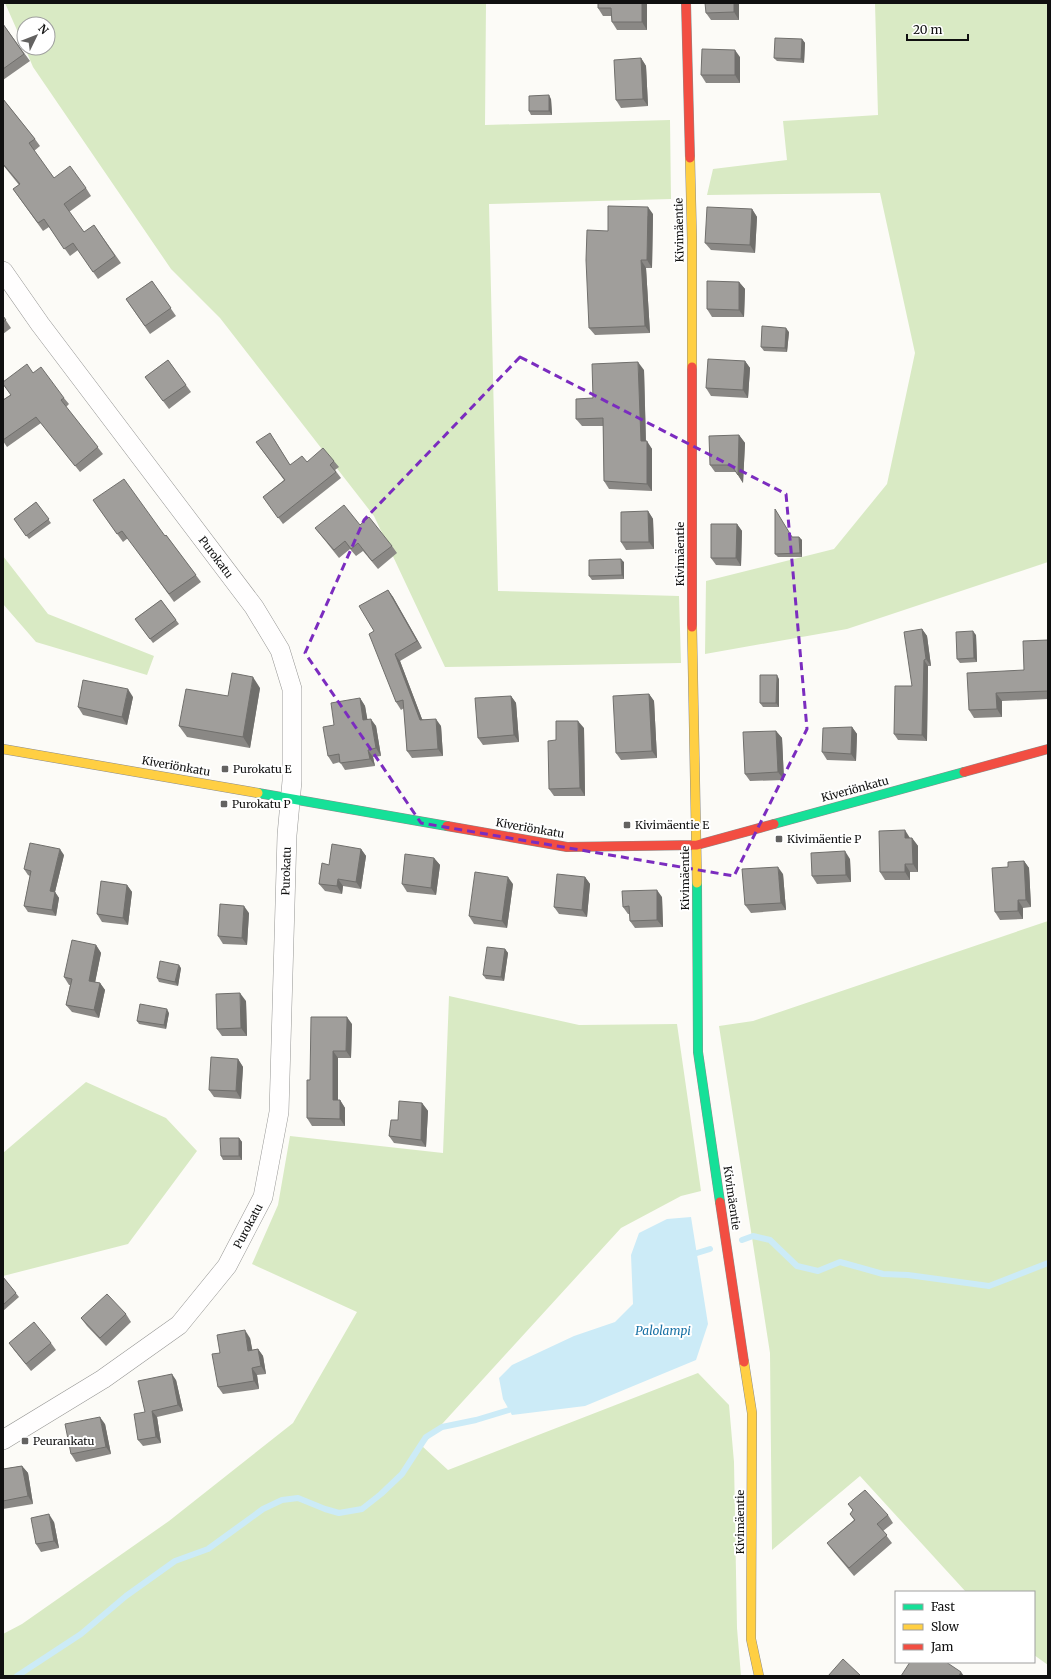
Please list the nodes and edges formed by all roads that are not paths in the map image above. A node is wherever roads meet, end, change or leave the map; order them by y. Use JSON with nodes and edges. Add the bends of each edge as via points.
{"nodes":[{"id":1,"x":686,"y":3,"type":"edge"},
{"id":2,"x":3,"y":272,"type":"edge"},
{"id":3,"x":3,"y":749,"type":"edge"},
{"id":4,"x":1048,"y":749,"type":"edge"},
{"id":5,"x":290,"y":798,"type":"junction"},
{"id":6,"x":697,"y":845,"type":"junction"},
{"id":7,"x":3,"y":1440,"type":"edge"},
{"id":8,"x":759,"y":1676,"type":"edge"}],
"edges":[{"from":1,"to":6,"type":"street","name":"Kivimäentie","via":[[691,232],[692,630]]},
{"from":2,"to":5,"type":"street","name":"Purokatu","via":[[254,607],[280,650],[292,689]]},
{"from":3,"to":5,"type":"street","name":"Kiveriönkatu"},
{"from":4,"to":6,"type":"street","name":"Kiveriönkatu"},
{"from":5,"to":6,"type":"street","name":"Kiveriönkatu","via":[[567,847]]},
{"from":5,"to":7,"type":"street","name":"Purokatu","via":[[279,1112],[263,1197],[227,1266],[179,1325],[103,1379]]},
{"from":6,"to":8,"type":"street","name":"Kivimäentie","via":[[698,1052],[752,1413],[751,1639]]}]}
